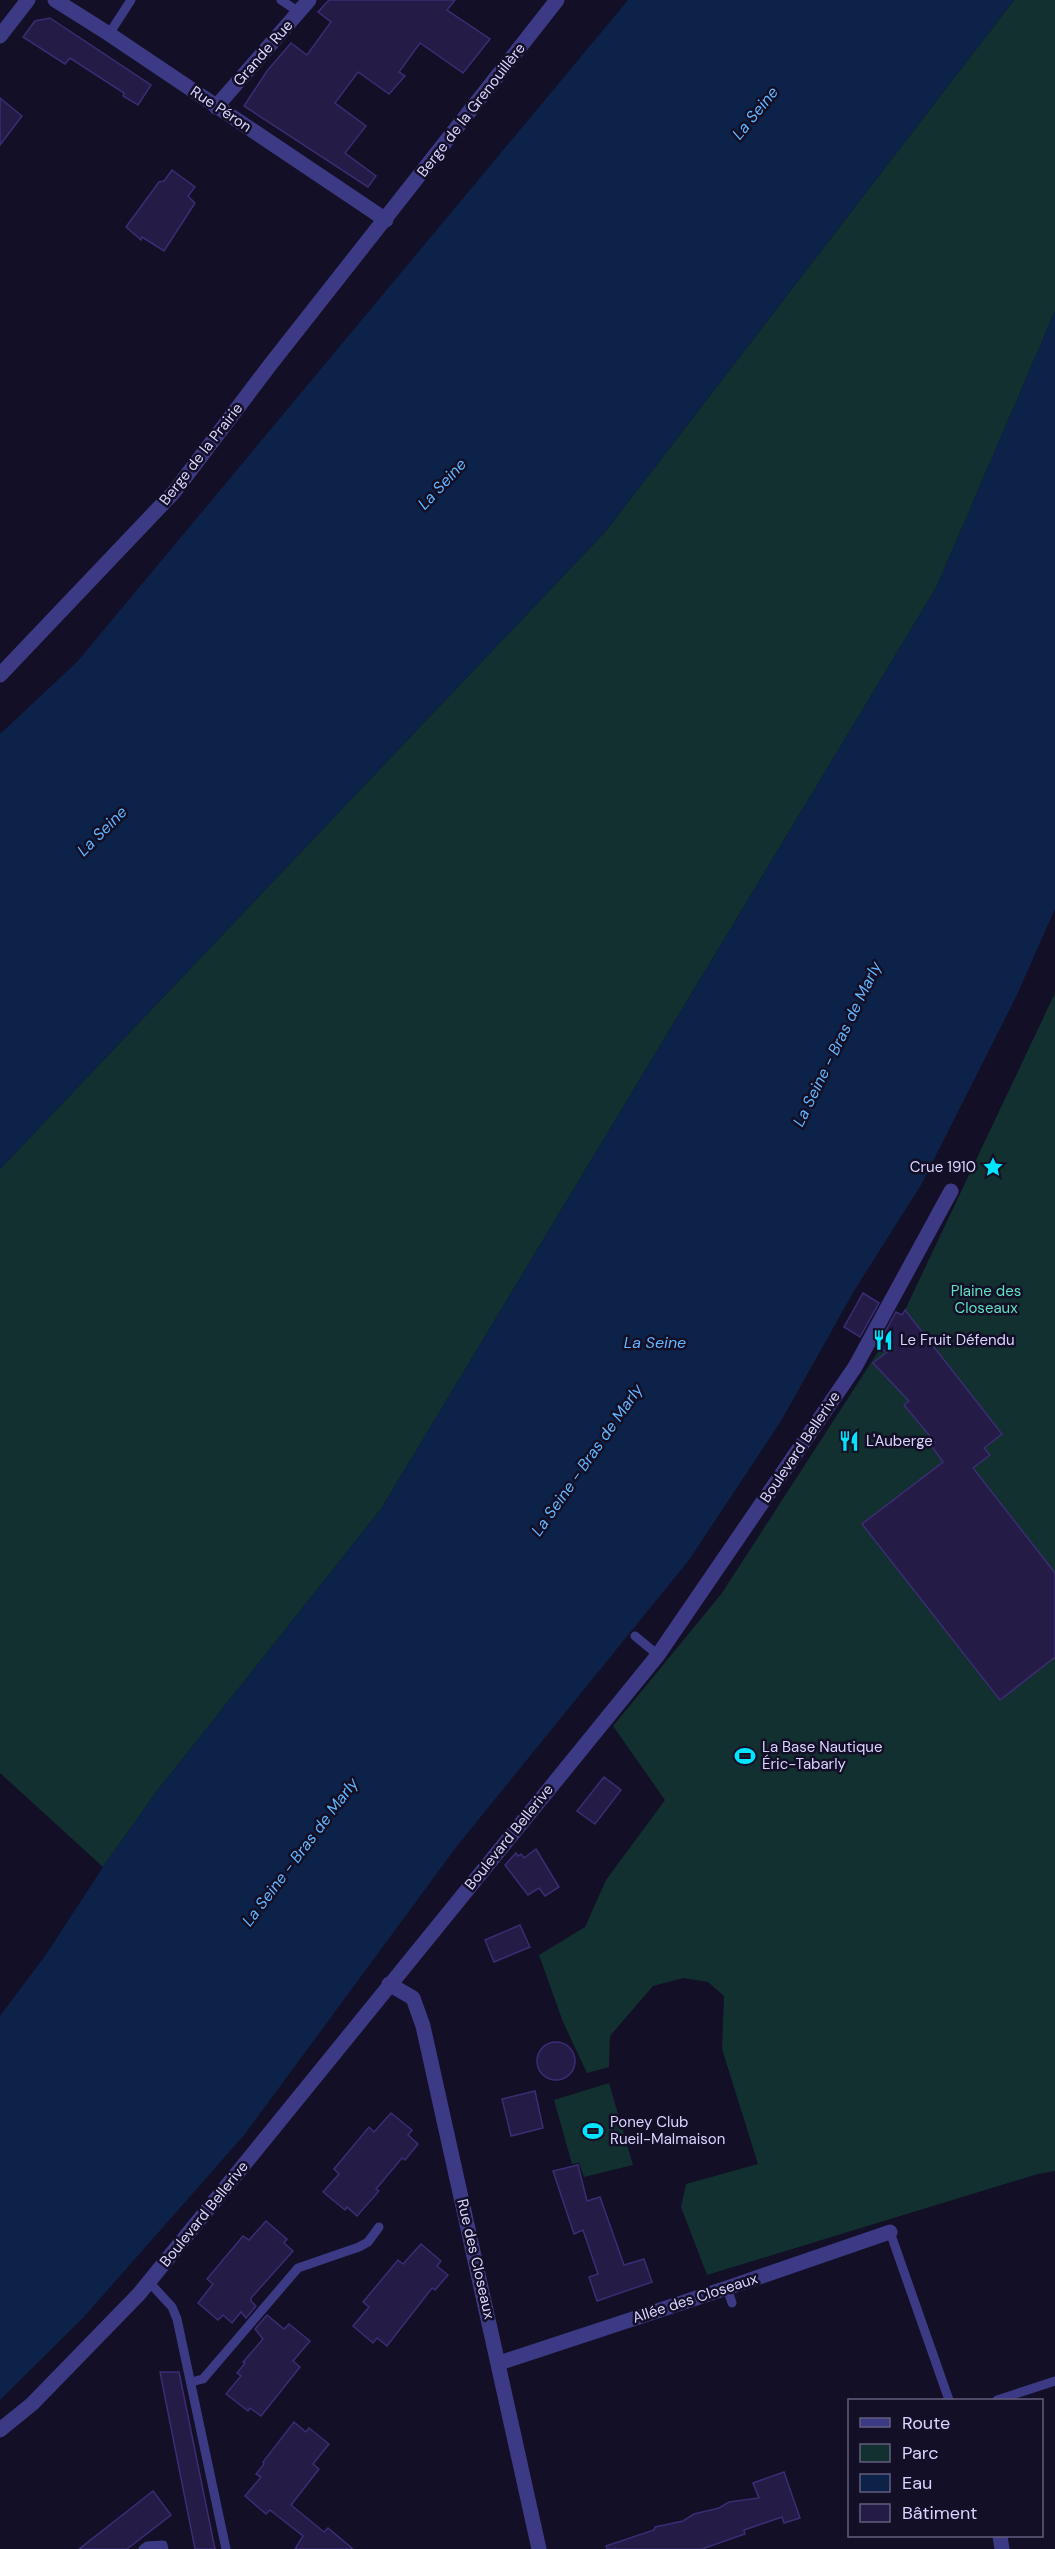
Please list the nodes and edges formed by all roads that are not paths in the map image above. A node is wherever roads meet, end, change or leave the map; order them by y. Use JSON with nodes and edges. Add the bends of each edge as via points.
{"nodes":[{"id":1,"x":28,"y":0,"type":"edge"},
{"id":2,"x":55,"y":0,"type":"edge"},
{"id":3,"x":131,"y":0,"type":"edge"},
{"id":4,"x":281,"y":0,"type":"edge"},
{"id":5,"x":309,"y":0,"type":"edge"},
{"id":6,"x":557,"y":0,"type":"edge"},
{"id":7,"x":298,"y":12,"type":"junction"},
{"id":8,"x":109,"y":34,"type":"junction"},
{"id":9,"x":0,"y":36,"type":"edge"},
{"id":10,"x":216,"y":106,"type":"junction"},
{"id":11,"x":386,"y":220,"type":"junction"},
{"id":12,"x":0,"y":675,"type":"edge"},
{"id":13,"x":951,"y":1191,"type":"dead end"},
{"id":14,"x":634,"y":1636,"type":"dead end"},
{"id":15,"x":658,"y":1654,"type":"junction"},
{"id":16,"x":389,"y":1984,"type":"junction"},
{"id":17,"x":379,"y":2227,"type":"dead end"},
{"id":18,"x":890,"y":2232,"type":"joint"},
{"id":19,"x":149,"y":2282,"type":"junction"},
{"id":20,"x":499,"y":2363,"type":"junction"},
{"id":21,"x":1055,"y":2381,"type":"edge"},
{"id":22,"x":191,"y":2382,"type":"junction"},
{"id":23,"x":950,"y":2399,"type":"edge"},
{"id":24,"x":1000,"y":2399,"type":"edge"},
{"id":25,"x":0,"y":2430,"type":"edge"},
{"id":26,"x":143,"y":2549,"type":"edge"},
{"id":27,"x":164,"y":2549,"type":"edge"},
{"id":28,"x":226,"y":2549,"type":"edge"},
{"id":29,"x":539,"y":2549,"type":"edge"}],
"edges":[{"from":1,"to":9,"type":"street"},
{"from":2,"to":8,"type":"street","name":"Rue Péron"},
{"from":3,"to":8,"type":"lane"},
{"from":4,"to":7,"type":"lane"},
{"from":5,"to":7,"type":"street","name":"Grande Rue"},
{"from":6,"to":11,"type":"street","name":"Berge de la Grenouillère"},
{"from":7,"to":10,"type":"street","name":"Grande Rue"},
{"from":8,"to":10,"type":"street","name":"Rue Péron"},
{"from":10,"to":11,"type":"street","name":"Rue Péron"},
{"from":11,"to":12,"type":"street","name":"Berge de la Prairie","via":[[174,492]]},
{"from":13,"to":15,"type":"street","name":"Boulevard Bellerive","via":[[855,1367]]},
{"from":14,"to":15,"type":"lane"},
{"from":15,"to":16,"type":"street","name":"Boulevard Bellerive"},
{"from":16,"to":19,"type":"street","name":"Boulevard Bellerive"},
{"from":16,"to":20,"type":"street","name":"Rue des Closeaux","via":[[413,1998],[423,2026]]},
{"from":17,"to":22,"type":"lane","via":[[359,2247],[298,2268],[203,2379]]},
{"from":18,"to":20,"type":"street","name":"Allée des Closeaux","via":[[730,2296]]},
{"from":18,"to":23,"type":"lane"},
{"from":19,"to":22,"type":"lane","via":[[172,2307]]},
{"from":19,"to":25,"type":"street","name":"Boulevard Bellerive","via":[[32,2404]]},
{"from":20,"to":29,"type":"street","name":"Rue des Closeaux"},
{"from":21,"to":24,"type":"lane"},
{"from":22,"to":28,"type":"lane"},
{"from":26,"to":27,"type":"lane","via":[[164,2545]]}]}
